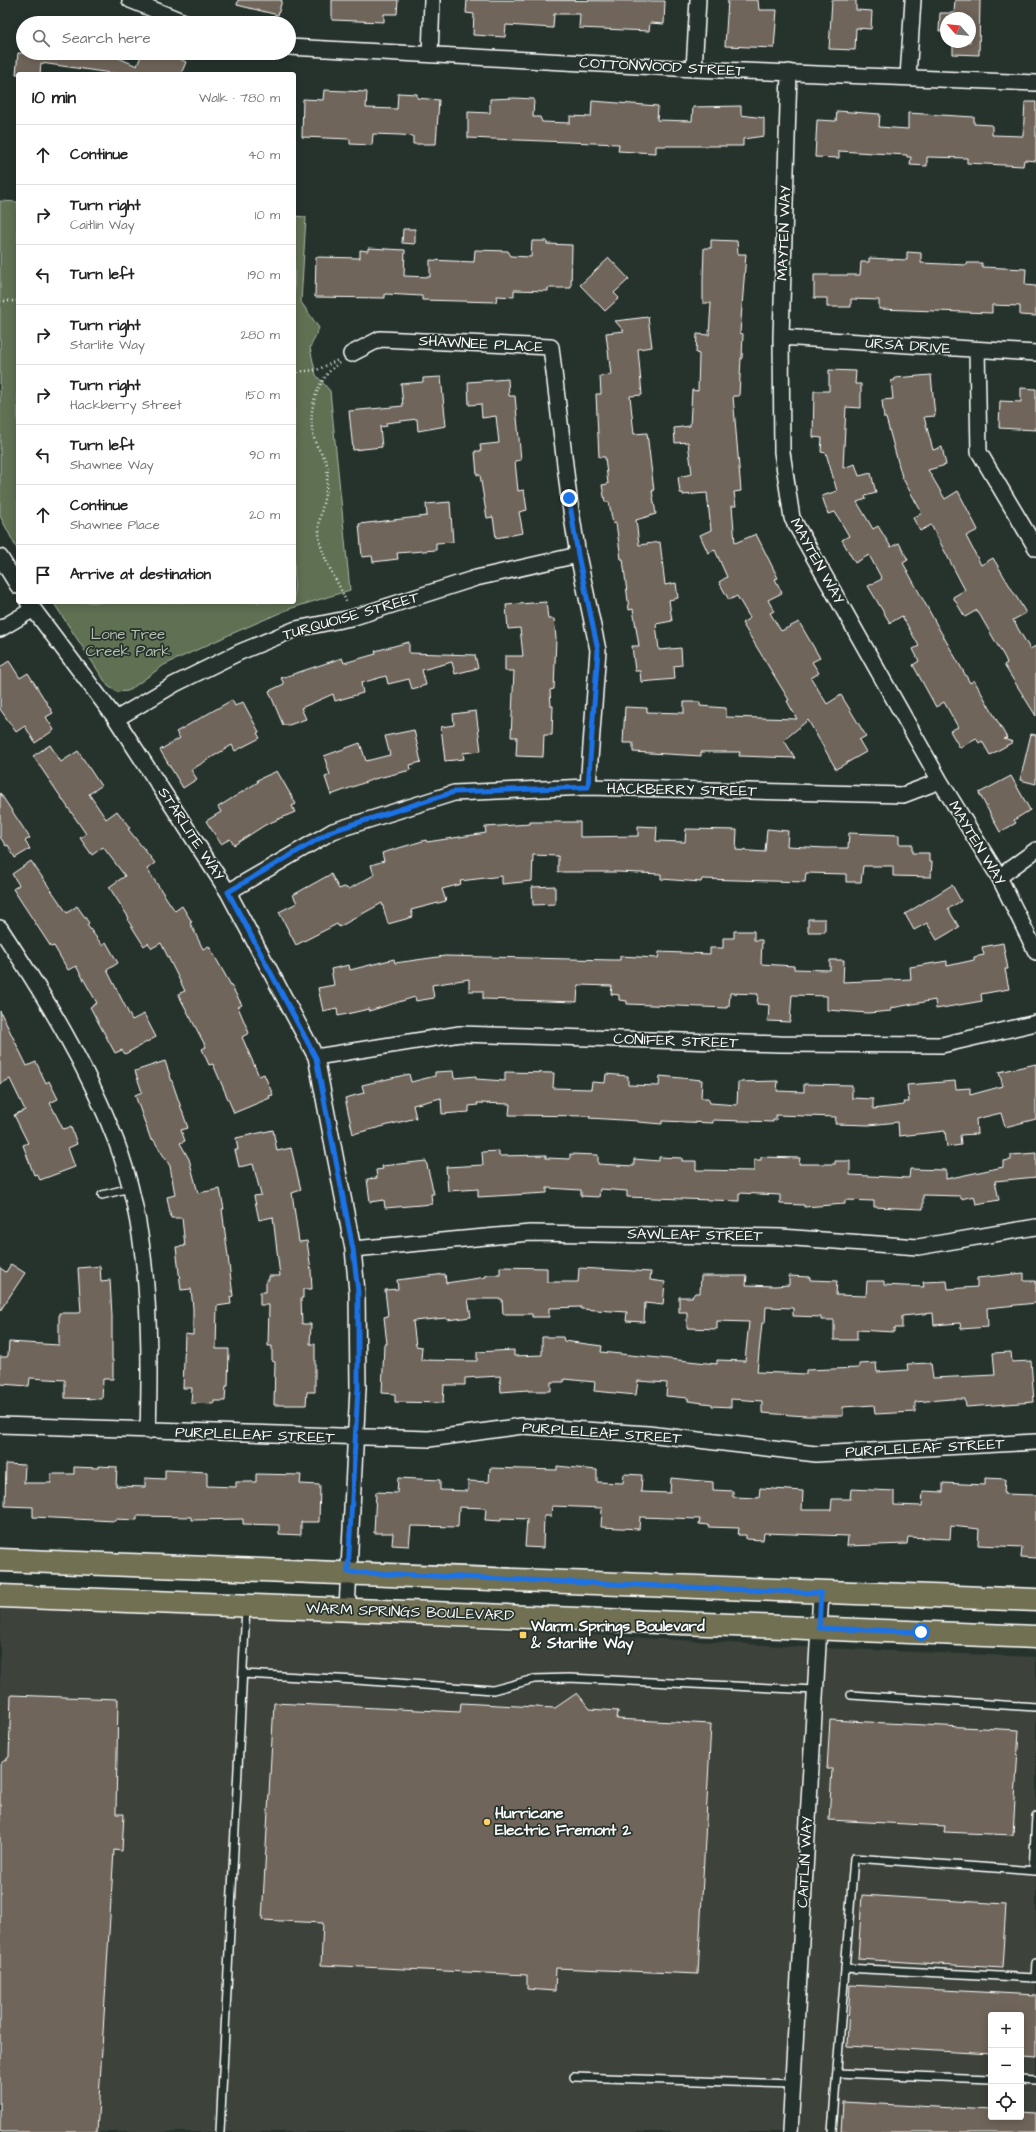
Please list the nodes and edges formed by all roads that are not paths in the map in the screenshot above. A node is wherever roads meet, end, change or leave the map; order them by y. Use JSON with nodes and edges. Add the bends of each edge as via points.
{"nodes":[{"id":1,"x":130,"y":0,"type":"edge"},
{"id":2,"x":432,"y":0,"type":"edge"},
{"id":3,"x":698,"y":0,"type":"edge"},
{"id":4,"x":913,"y":0,"type":"edge"},
{"id":5,"x":170,"y":16,"type":"edge"},
{"id":6,"x":296,"y":46,"type":"edge"},
{"id":7,"x":430,"y":55,"type":"junction"},
{"id":8,"x":694,"y":69,"type":"junction"},
{"id":9,"x":789,"y":72,"type":"junction"},
{"id":10,"x":908,"y":78,"type":"junction"},
{"id":11,"x":1036,"y":82,"type":"edge"},
{"id":12,"x":781,"y":337,"type":"junction"},
{"id":13,"x":977,"y":350,"type":"junction"},
{"id":14,"x":1036,"y":353,"type":"edge"},
{"id":15,"x":351,"y":354,"type":"road end"},
{"id":16,"x":1036,"y":548,"type":"edge"},
{"id":17,"x":578,"y":555,"type":"junction"},
{"id":18,"x":0,"y":557,"type":"edge"},
{"id":19,"x":16,"y":583,"type":"edge"},
{"id":20,"x":30,"y":606,"type":"edge"},
{"id":21,"x":0,"y":629,"type":"edge"},
{"id":22,"x":116,"y":719,"type":"junction"},
{"id":23,"x":940,"y":781,"type":"junction"},
{"id":24,"x":588,"y":787,"type":"junction"},
{"id":25,"x":1036,"y":850,"type":"edge"},
{"id":26,"x":999,"y":877,"type":"junction"},
{"id":27,"x":228,"y":892,"type":"junction"},
{"id":28,"x":0,"y":928,"type":"edge"},
{"id":29,"x":1036,"y":952,"type":"edge"},
{"id":30,"x":1036,"y":1023,"type":"edge"},
{"id":31,"x":316,"y":1058,"type":"junction"},
{"id":32,"x":130,"y":1188,"type":"junction"},
{"id":33,"x":102,"y":1195,"type":"dead end"},
{"id":34,"x":1036,"y":1227,"type":"edge"},
{"id":35,"x":353,"y":1249,"type":"junction"},
{"id":36,"x":0,"y":1425,"type":"edge"},
{"id":37,"x":148,"y":1431,"type":"junction"},
{"id":38,"x":355,"y":1438,"type":"junction"},
{"id":39,"x":1036,"y":1442,"type":"edge"},
{"id":40,"x":0,"y":1560,"type":"edge"},
{"id":41,"x":348,"y":1572,"type":"junction"},
{"id":42,"x":821,"y":1593,"type":"junction"},
{"id":43,"x":0,"y":1596,"type":"edge"},
{"id":44,"x":1036,"y":1600,"type":"edge"},
{"id":45,"x":246,"y":1605,"type":"junction"},
{"id":46,"x":347,"y":1609,"type":"junction"},
{"id":47,"x":819,"y":1628,"type":"junction"},
{"id":48,"x":1036,"y":1637,"type":"edge"},
{"id":49,"x":243,"y":1674,"type":"junction"},
{"id":50,"x":815,"y":1690,"type":"junction"},
{"id":51,"x":851,"y":1695,"type":"dead end"},
{"id":52,"x":1036,"y":1707,"type":"edge"},
{"id":53,"x":1036,"y":1816,"type":"edge"},
{"id":54,"x":1034,"y":1871,"type":"edge"},
{"id":55,"x":1036,"y":1963,"type":"edge"},
{"id":56,"x":846,"y":1968,"type":"junction"},
{"id":57,"x":1036,"y":1978,"type":"edge"},
{"id":58,"x":837,"y":2073,"type":"junction"},
{"id":59,"x":574,"y":2077,"type":"dead end"},
{"id":60,"x":988,"y":2079,"type":"edge"},
{"id":61,"x":1024,"y":2080,"type":"edge"},
{"id":62,"x":1036,"y":2081,"type":"edge"},
{"id":63,"x":792,"y":2084,"type":"junction"},
{"id":64,"x":220,"y":2132,"type":"edge"},
{"id":65,"x":790,"y":2132,"type":"edge"},
{"id":66,"x":832,"y":2132,"type":"edge"}],
"edges":[{"from":1,"to":5,"type":"street"},
{"from":2,"to":7,"type":"street"},
{"from":3,"to":8,"type":"street"},
{"from":4,"to":10,"type":"street"},
{"from":6,"to":7,"type":"street","name":"COTTONWOOD STREET"},
{"from":7,"to":8,"type":"street","name":"COTTONWOOD STREET"},
{"from":8,"to":9,"type":"street","name":"COTTONWOOD STREET"},
{"from":9,"to":10,"type":"street","name":"COTTONWOOD STREET"},
{"from":9,"to":12,"type":"street","name":"MAYTEN WAY"},
{"from":10,"to":11,"type":"street","name":"COTTONWOOD STREET"},
{"from":12,"to":13,"type":"street","name":"URSA DRIVE"},
{"from":12,"to":23,"type":"street","name":"MAYTEN WAY","via":[[782,452],[792,518]]},
{"from":13,"to":14,"type":"street","name":"URSA DRIVE"},
{"from":13,"to":16,"type":"street","via":[[979,452]]},
{"from":15,"to":17,"type":"street","name":"SHAWNEE PLACE","via":[[380,339],[550,347]]},
{"from":17,"to":22,"type":"street","name":"TURQUOISE STREET","via":[[476,578],[352,618],[296,629],[240,652],[175,684]]},
{"from":17,"to":24,"type":"street","via":[[598,650]]},
{"from":18,"to":19,"type":"street"},
{"from":20,"to":21,"type":"street"},
{"from":20,"to":22,"type":"street","name":"STARLITE WAY"},
{"from":22,"to":27,"type":"street","name":"STARLITE WAY"},
{"from":23,"to":24,"type":"street","name":"HACKBERRY STREET","via":[[903,795]]},
{"from":23,"to":26,"type":"street","name":"MAYTEN WAY"},
{"from":24,"to":27,"type":"street","name":"HACKBERRY STREET","via":[[454,792],[332,831]]},
{"from":25,"to":26,"type":"street"},
{"from":26,"to":29,"type":"street","name":"MAYTEN WAY"},
{"from":27,"to":31,"type":"street","name":"STARLITE WAY"},
{"from":28,"to":32,"type":"street","via":[[81,1063],[116,1142]]},
{"from":30,"to":31,"type":"street","name":"CONIFER STREET","via":[[942,1045],[780,1044],[460,1034]]},
{"from":31,"to":35,"type":"street","name":"STARLITE WAY"},
{"from":32,"to":33,"type":"lane"},
{"from":32,"to":37,"type":"street","via":[[147,1291],[150,1380]]},
{"from":34,"to":35,"type":"street","name":"SAWLEAF STREET","via":[[918,1247],[781,1237],[530,1233]]},
{"from":35,"to":38,"type":"street","name":"STARLITE WAY","via":[[359,1335]]},
{"from":36,"to":37,"type":"street","name":"PURPLELEAF STREET"},
{"from":37,"to":38,"type":"street","name":"PURPLELEAF STREET"},
{"from":38,"to":39,"type":"street","name":"PURPLELEAF STREET","via":[[429,1439],[522,1426],[648,1434],[816,1454]]},
{"from":38,"to":41,"type":"street","name":"STARLITE WAY"},
{"from":40,"to":41,"type":"main road"},
{"from":41,"to":42,"type":"main road"},
{"from":41,"to":46,"type":"street","name":"STARLITE WAY"},
{"from":42,"to":44,"type":"main road"},
{"from":42,"to":47,"type":"street","name":"CAITLIN WAY"},
{"from":43,"to":45,"type":"main road","name":"WARM SPRINGS BOULEVARD"},
{"from":45,"to":46,"type":"main road","name":"WARM SPRINGS BOULEVARD"},
{"from":45,"to":49,"type":"lane"},
{"from":46,"to":47,"type":"main road","name":"WARM SPRINGS BOULEVARD"},
{"from":47,"to":48,"type":"main road","name":"WARM SPRINGS BOULEVARD"},
{"from":47,"to":50,"type":"street","name":"CAITLIN WAY"},
{"from":49,"to":50,"type":"lane","via":[[493,1690],[534,1679],[569,1678]]},
{"from":49,"to":64,"type":"lane"},
{"from":50,"to":63,"type":"street","name":"CAITLIN WAY"},
{"from":51,"to":52,"type":"lane"},
{"from":53,"to":54,"type":"lane"},
{"from":54,"to":56,"type":"lane","via":[[854,1858]]},
{"from":55,"to":57,"type":"lane"},
{"from":56,"to":57,"type":"lane"},
{"from":56,"to":58,"type":"lane"},
{"from":58,"to":60,"type":"lane"},
{"from":58,"to":66,"type":"lane"},
{"from":59,"to":63,"type":"lane"},
{"from":61,"to":62,"type":"lane"},
{"from":63,"to":65,"type":"street","name":"CAITLIN WAY"}]}
